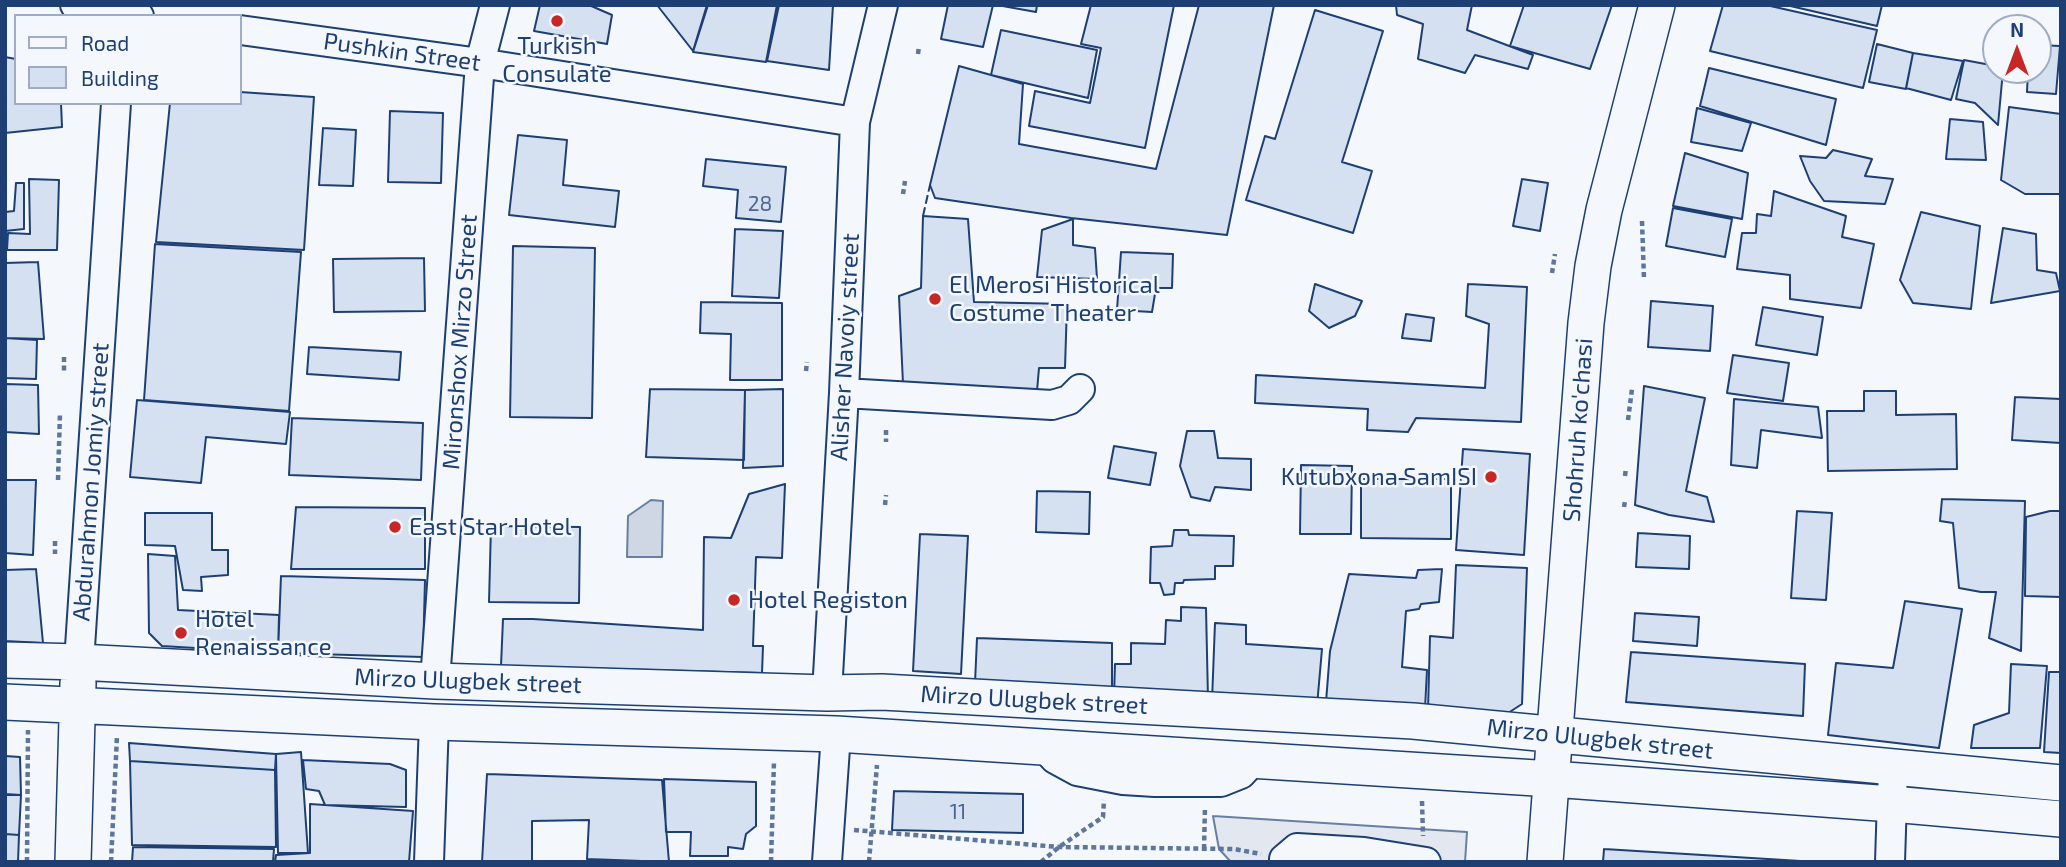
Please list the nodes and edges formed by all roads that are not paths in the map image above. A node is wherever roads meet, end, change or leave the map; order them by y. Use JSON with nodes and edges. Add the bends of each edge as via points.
{"nodes":[{"id":1,"x":75,"y":5,"type":"edge"},
{"id":2,"x":495,"y":5,"type":"edge"},
{"id":3,"x":883,"y":5,"type":"edge"},
{"id":4,"x":1657,"y":5,"type":"edge"},
{"id":5,"x":127,"y":13,"type":"edge"},
{"id":6,"x":242,"y":30,"type":"edge"},
{"id":7,"x":480,"y":63,"type":"junction"},
{"id":8,"x":116,"y":105,"type":"edge"},
{"id":9,"x":855,"y":122,"type":"junction"},
{"id":10,"x":1080,"y":389,"type":"dead end"},
{"id":11,"x":844,"y":393,"type":"junction"},
{"id":12,"x":5,"y":660,"type":"edge"},
{"id":13,"x":79,"y":662,"type":"junction"},
{"id":14,"x":435,"y":681,"type":"junction"},
{"id":15,"x":827,"y":693,"type":"junction"},
{"id":16,"x":77,"y":705,"type":"junction"},
{"id":17,"x":17,"y":713,"type":"edge"},
{"id":18,"x":434,"y":722,"type":"junction"},
{"id":19,"x":836,"y":734,"type":"junction"},
{"id":20,"x":1555,"y":734,"type":"junction"},
{"id":21,"x":1893,"y":768,"type":"junction"},
{"id":22,"x":1552,"y":779,"type":"junction"},
{"id":23,"x":2061,"y":783,"type":"edge"},
{"id":24,"x":1892,"y":804,"type":"junction"},
{"id":25,"x":2061,"y":820,"type":"edge"},
{"id":26,"x":1285,"y":860,"type":"edge"},
{"id":27,"x":1424,"y":861,"type":"edge"},
{"id":28,"x":72,"y":862,"type":"edge"},
{"id":29,"x":429,"y":862,"type":"edge"},
{"id":30,"x":827,"y":862,"type":"edge"},
{"id":31,"x":1545,"y":862,"type":"edge"},
{"id":32,"x":1890,"y":862,"type":"edge"}],
"edges":[{"from":1,"to":5,"type":"street"},
{"from":2,"to":7,"type":"street","name":"Mironshox Mirzo Street"},
{"from":3,"to":9,"type":"street","name":"Alisher Navoiy street"},
{"from":4,"to":20,"type":"main road","name":"Shohruh ko'chasi","via":[[1593,266]]},
{"from":6,"to":7,"type":"street","name":"Pushkin Street"},
{"from":7,"to":9,"type":"street","name":"Pushkin Street"},
{"from":7,"to":14,"type":"street","name":"Mironshox Mirzo Street"},
{"from":8,"to":13,"type":"street","name":"Abdurahmon Jomiy street"},
{"from":9,"to":11,"type":"street","name":"Alisher Navoiy street"},
{"from":10,"to":11,"type":"street","via":[[1069,400],[1052,405]]},
{"from":11,"to":15,"type":"street","name":"Alisher Navoiy street"},
{"from":12,"to":13,"type":"main road","name":"Mirzo Ulugbek street"},
{"from":13,"to":14,"type":"main road","name":"Mirzo Ulugbek street"},
{"from":13,"to":16,"type":"main road","name":"Abdurahmon Jomiy street"},
{"from":14,"to":15,"type":"main road","name":"Mirzo Ulugbek street"},
{"from":15,"to":20,"type":"main road","name":"Mirzo Ulugbek street","via":[[881,692],[1385,719]]},
{"from":16,"to":17,"type":"main road","name":"Mirzo Ulugbek street"},
{"from":16,"to":18,"type":"main road","name":"Mirzo Ulugbek street"},
{"from":16,"to":28,"type":"main road","name":"Abdurahmon Jomiy street"},
{"from":18,"to":19,"type":"main road","name":"Mirzo Ulugbek street"},
{"from":18,"to":29,"type":"street"},
{"from":19,"to":22,"type":"main road","name":"Mirzo Ulugbek street"},
{"from":19,"to":30,"type":"street"},
{"from":20,"to":21,"type":"main road","name":"Mirzo Ulugbek street"},
{"from":20,"to":22,"type":"main road","name":"Shohruh ko'chasi"},
{"from":21,"to":23,"type":"main road","name":"Mirzo Ulugbek street"},
{"from":21,"to":24,"type":"street"},
{"from":22,"to":24,"type":"main road","name":"Mirzo Ulugbek street"},
{"from":22,"to":31,"type":"main road","name":"Shohruh ko'chasi"},
{"from":24,"to":25,"type":"main road","name":"Mirzo Ulugbek street"},
{"from":24,"to":32,"type":"street"},
{"from":26,"to":27,"type":"street","via":[[1297,848]]}]}
